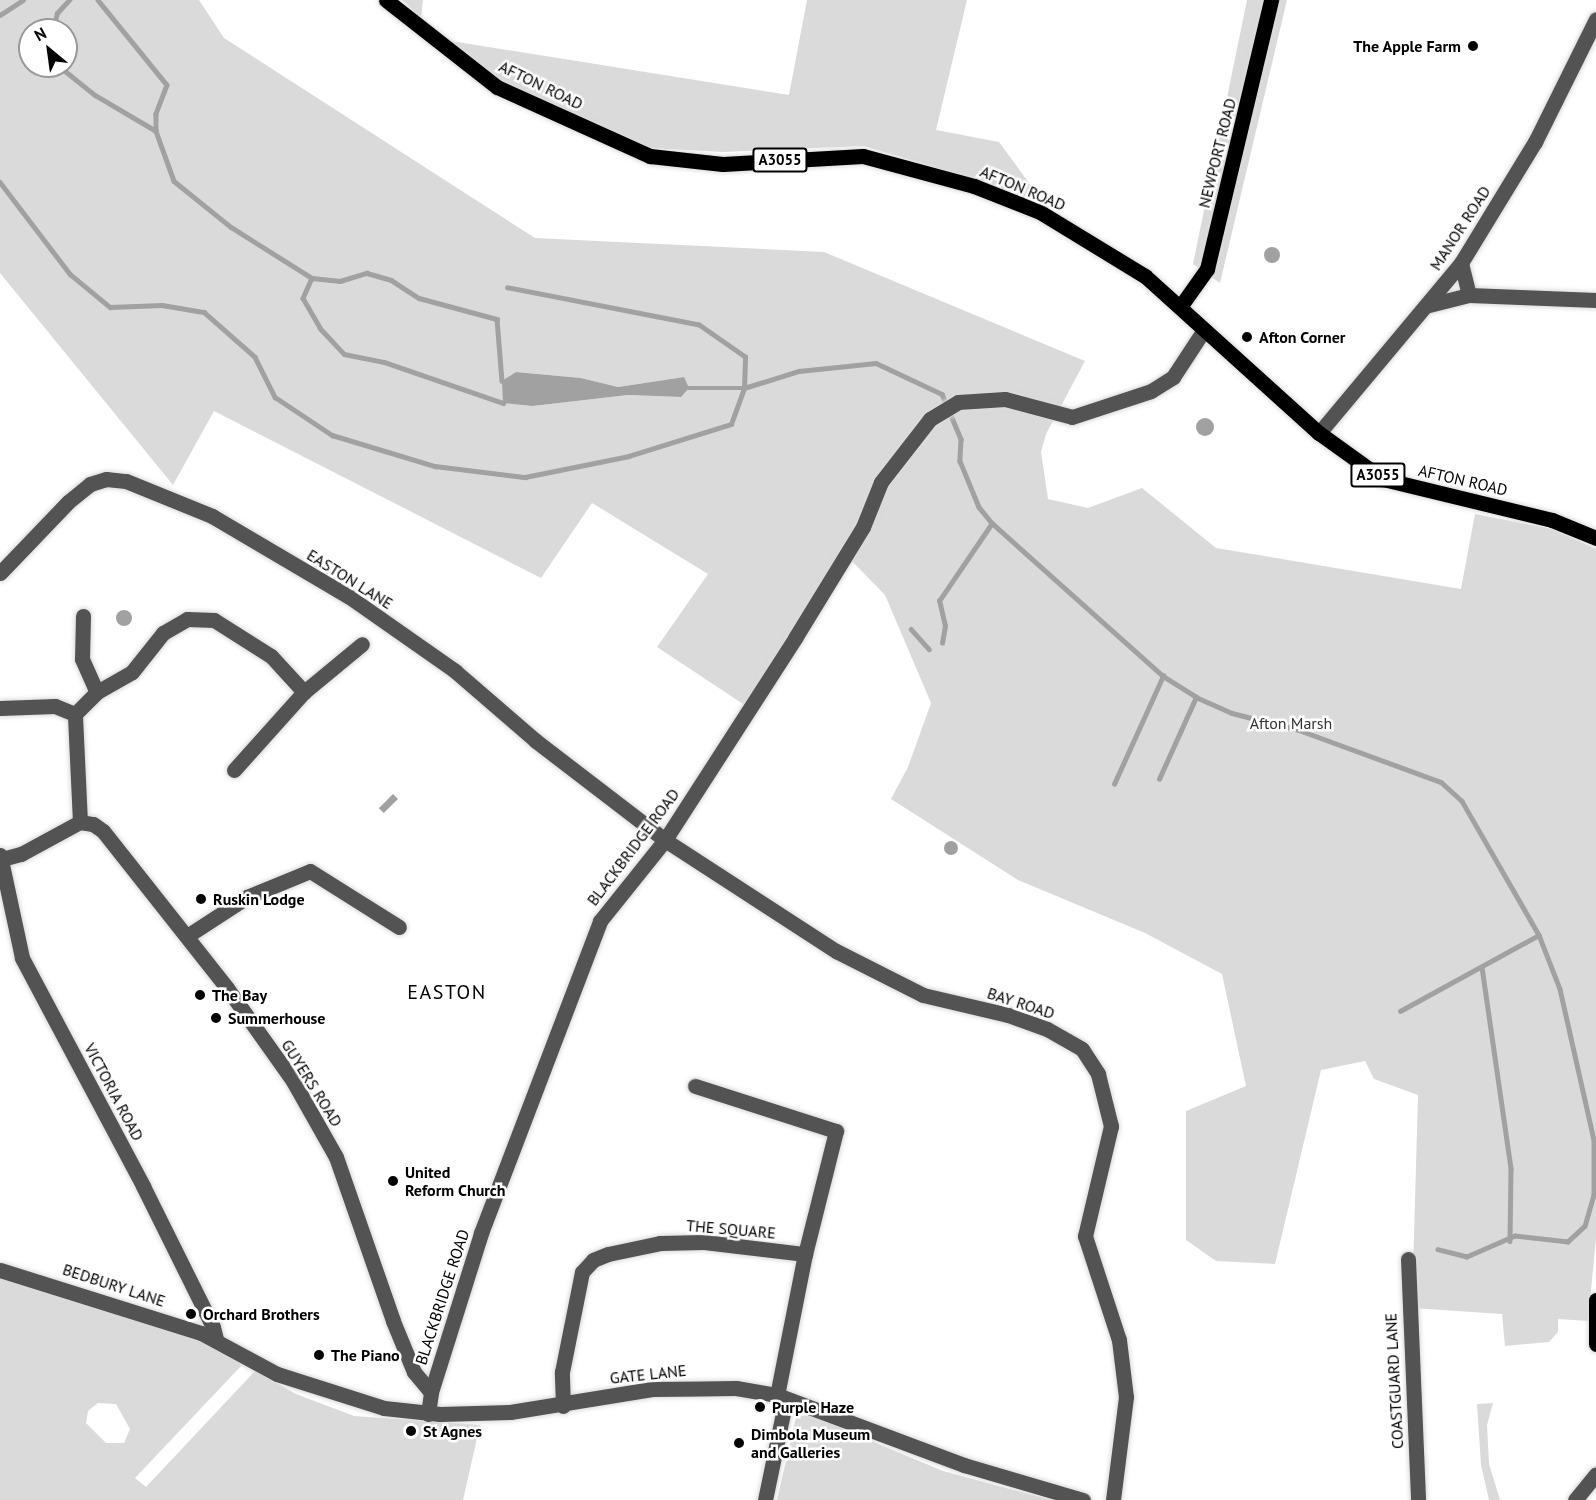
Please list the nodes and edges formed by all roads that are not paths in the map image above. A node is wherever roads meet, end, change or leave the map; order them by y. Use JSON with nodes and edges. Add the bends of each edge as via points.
{"nodes":[{"id":1,"x":386,"y":0,"type":"edge"},
{"id":2,"x":1271,"y":0,"type":"edge"},
{"id":3,"x":1596,"y":19,"type":"edge"},
{"id":4,"x":1461,"y":263,"type":"junction"},
{"id":5,"x":1469,"y":295,"type":"junction"},
{"id":6,"x":1596,"y":300,"type":"edge"},
{"id":7,"x":1429,"y":305,"type":"junction"},
{"id":8,"x":1180,"y":307,"type":"junction"},
{"id":9,"x":1204,"y":330,"type":"junction"},
{"id":10,"x":1319,"y":433,"type":"junction"},
{"id":11,"x":1596,"y":538,"type":"edge"},
{"id":12,"x":0,"y":573,"type":"edge"},
{"id":13,"x":83,"y":616,"type":"dead end"},
{"id":14,"x":362,"y":644,"type":"dead end"},
{"id":15,"x":97,"y":692,"type":"junction"},
{"id":16,"x":304,"y":692,"type":"junction"},
{"id":17,"x":0,"y":708,"type":"edge"},
{"id":18,"x":75,"y":714,"type":"junction"},
{"id":19,"x":234,"y":770,"type":"dead end"},
{"id":20,"x":80,"y":822,"type":"junction"},
{"id":21,"x":664,"y":840,"type":"junction"},
{"id":22,"x":1,"y":857,"type":"edge"},
{"id":23,"x":5,"y":916,"type":"edge"},
{"id":24,"x":399,"y":927,"type":"dead end"},
{"id":25,"x":187,"y":936,"type":"junction"},
{"id":26,"x":695,"y":1086,"type":"dead end"},
{"id":27,"x":805,"y":1254,"type":"junction"},
{"id":28,"x":1408,"y":1259,"type":"dead end"},
{"id":29,"x":0,"y":1270,"type":"edge"},
{"id":30,"x":1596,"y":1300,"type":"edge"},
{"id":31,"x":216,"y":1339,"type":"junction"},
{"id":32,"x":1596,"y":1344,"type":"edge"},
{"id":33,"x":431,"y":1392,"type":"junction"},
{"id":34,"x":781,"y":1397,"type":"junction"},
{"id":35,"x":563,"y":1406,"type":"junction"},
{"id":36,"x":428,"y":1414,"type":"junction"},
{"id":37,"x":1596,"y":1474,"type":"edge"},
{"id":38,"x":765,"y":1500,"type":"edge"},
{"id":39,"x":1083,"y":1500,"type":"edge"},
{"id":40,"x":1113,"y":1500,"type":"edge"},
{"id":41,"x":1418,"y":1500,"type":"edge"},
{"id":42,"x":1575,"y":1500,"type":"edge"}],
"edges":[{"from":1,"to":8,"type":"main road","name":"AFTON ROAD","number":"A3055","via":[[497,87],[650,156],[723,164],[863,156],[974,186],[1040,212],[1101,246],[1145,276]]},
{"from":2,"to":8,"type":"main road","name":"NEWPORT ROAD","via":[[1207,269]]},
{"from":3,"to":4,"type":"street","name":"MANOR ROAD","via":[[1535,142]]},
{"from":4,"to":5,"type":"street"},
{"from":4,"to":7,"type":"street","name":"MANOR ROAD"},
{"from":5,"to":6,"type":"street"},
{"from":5,"to":7,"type":"street"},
{"from":7,"to":10,"type":"street","name":"MANOR ROAD"},
{"from":8,"to":9,"type":"main road","name":"AFTON ROAD","number":"A3055"},
{"from":9,"to":10,"type":"main road","name":"AFTON ROAD","number":"A3055"},
{"from":9,"to":21,"type":"street","name":"BLACKBRIDGE ROAD","via":[[1173,376],[1151,391],[1072,417],[1005,399],[958,402],[935,416],[881,482],[863,527],[839,567]]},
{"from":10,"to":11,"type":"main road","name":"AFTON ROAD","number":"A3055","via":[[1383,478],[1552,520]]},
{"from":12,"to":21,"type":"street","name":"EASTON LANE","via":[[90,484],[106,479],[126,481],[212,516],[348,596],[455,671],[536,741]]},
{"from":13,"to":15,"type":"street","via":[[82,658]]},
{"from":14,"to":16,"type":"street"},
{"from":15,"to":16,"type":"street","via":[[132,672],[163,633],[186,619],[214,620],[234,631],[271,656]]},
{"from":15,"to":18,"type":"street"},
{"from":16,"to":19,"type":"street"},
{"from":17,"to":18,"type":"street","via":[[55,706]]},
{"from":18,"to":20,"type":"street"},
{"from":20,"to":22,"type":"street","via":[[21,854]]},
{"from":20,"to":25,"type":"street","name":"GUYERS ROAD","via":[[103,831]]},
{"from":21,"to":33,"type":"street","name":"BLACKBRIDGE ROAD","via":[[600,921],[522,1119]]},
{"from":21,"to":40,"type":"street","name":"BAY ROAD","via":[[836,951],[922,995],[1028,1022],[1073,1044],[1086,1055],[1108,1100],[1111,1126],[1085,1236],[1119,1341],[1126,1397]]},
{"from":22,"to":23,"type":"street","name":"VICTORIA ROAD"},
{"from":23,"to":31,"type":"street","name":"VICTORIA ROAD","via":[[22,958],[143,1186]]},
{"from":24,"to":25,"type":"street","via":[[310,871],[248,897]]},
{"from":25,"to":33,"type":"street","name":"GUYERS ROAD","via":[[293,1081],[336,1156],[393,1321],[414,1372]]},
{"from":26,"to":27,"type":"street","via":[[836,1131]]},
{"from":27,"to":34,"type":"street"},
{"from":27,"to":35,"type":"street","name":"THE SQUARE","via":[[704,1242],[660,1243],[593,1260],[582,1272],[562,1372]]},
{"from":28,"to":41,"type":"street","name":"COASTGUARD LANE"},
{"from":29,"to":31,"type":"street","name":"BEDBURY LANE","via":[[67,1288]]},
{"from":30,"to":32,"type":"main road"},
{"from":31,"to":36,"type":"street","name":"GATE LANE","via":[[302,1384],[384,1408]]},
{"from":33,"to":36,"type":"street","name":"BLACKBRIDGE ROAD"},
{"from":34,"to":35,"type":"street","name":"GATE LANE","via":[[736,1388],[683,1387],[624,1392]]},
{"from":34,"to":38,"type":"street"},
{"from":34,"to":39,"type":"street","name":"GATE LANE","via":[[964,1465]]},
{"from":35,"to":36,"type":"street","name":"GATE LANE"},
{"from":37,"to":42,"type":"street"}]}
